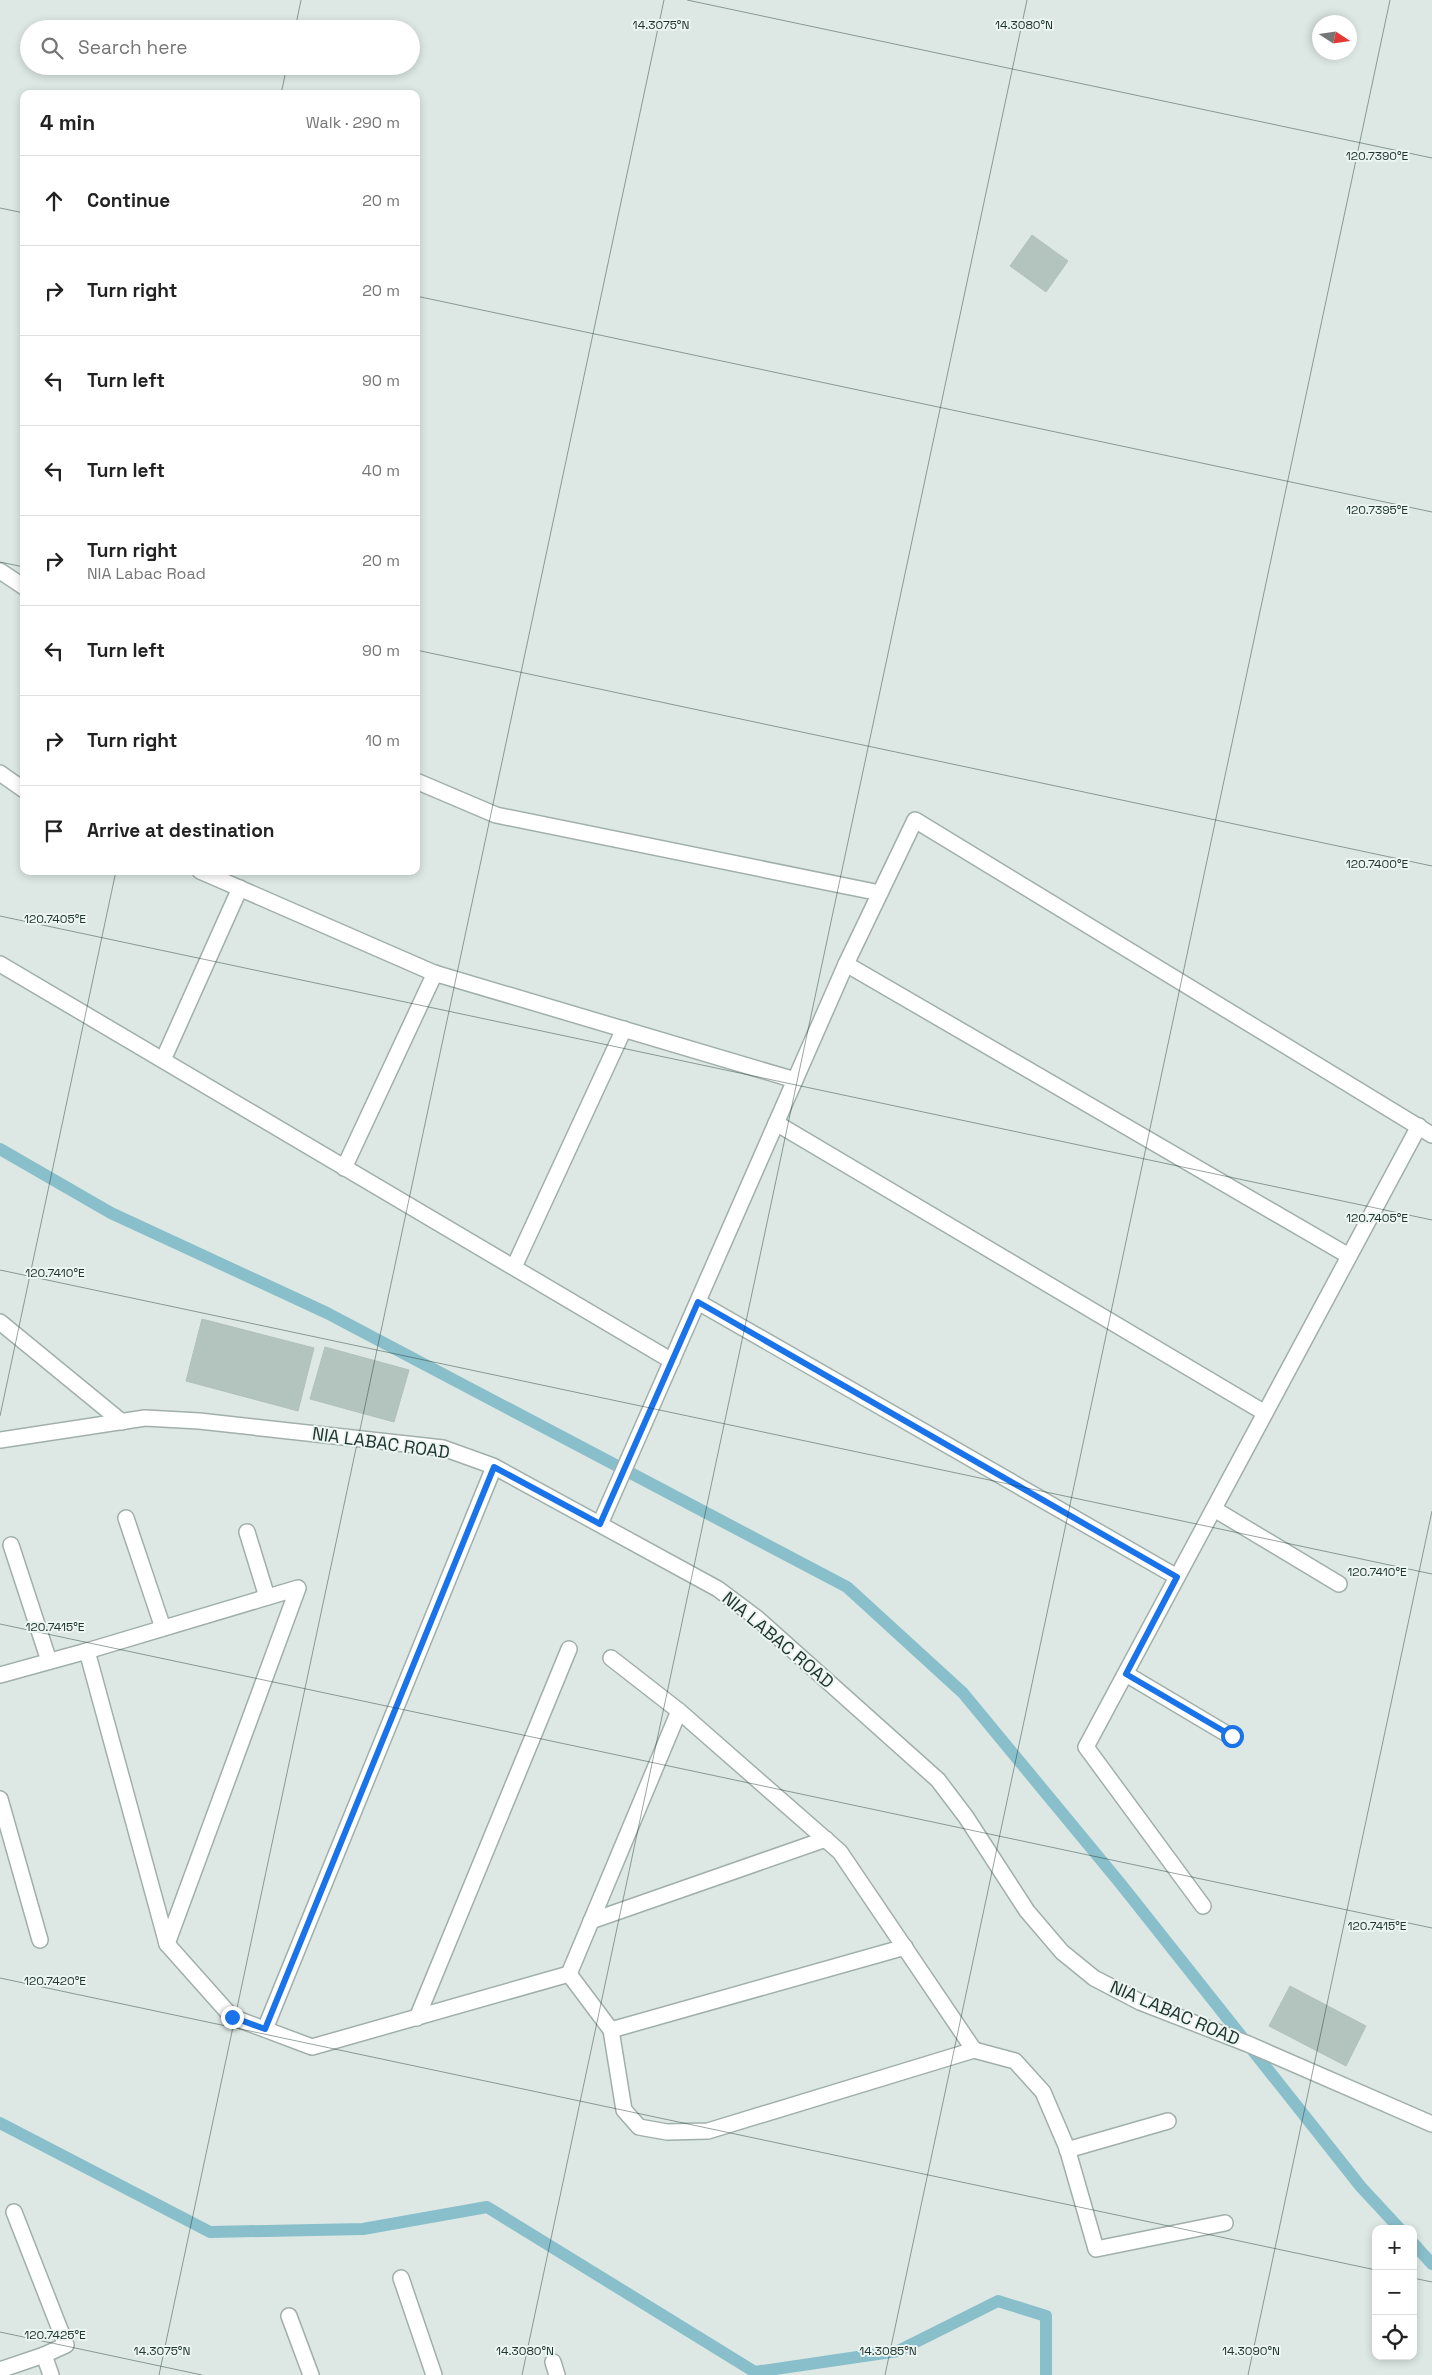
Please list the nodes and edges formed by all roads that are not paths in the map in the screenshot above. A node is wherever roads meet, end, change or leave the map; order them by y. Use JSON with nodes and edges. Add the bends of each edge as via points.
{"nodes":[{"id":1,"x":0,"y":571,"type":"edge"},
{"id":2,"x":20,"y":584,"type":"edge"},
{"id":3,"x":0,"y":773,"type":"edge"},
{"id":4,"x":420,"y":783,"type":"edge"},
{"id":5,"x":20,"y":787,"type":"edge"},
{"id":6,"x":209,"y":875,"type":"edge"},
{"id":7,"x":240,"y":888,"type":"junction"},
{"id":8,"x":880,"y":894,"type":"junction"},
{"id":9,"x":0,"y":964,"type":"edge"},
{"id":10,"x":846,"y":964,"type":"junction"},
{"id":11,"x":435,"y":973,"type":"junction"},
{"id":12,"x":624,"y":1029,"type":"junction"},
{"id":13,"x":163,"y":1060,"type":"junction"},
{"id":14,"x":795,"y":1080,"type":"junction"},
{"id":15,"x":776,"y":1123,"type":"junction"},
{"id":16,"x":1419,"y":1126,"type":"junction"},
{"id":17,"x":1432,"y":1135,"type":"edge"},
{"id":18,"x":344,"y":1168,"type":"junction"},
{"id":19,"x":1349,"y":1256,"type":"junction"},
{"id":20,"x":514,"y":1267,"type":"junction"},
{"id":21,"x":698,"y":1302,"type":"junction"},
{"id":22,"x":0,"y":1322,"type":"edge"},
{"id":23,"x":672,"y":1361,"type":"junction"},
{"id":24,"x":1266,"y":1413,"type":"junction"},
{"id":25,"x":122,"y":1422,"type":"junction"},
{"id":26,"x":0,"y":1440,"type":"edge"},
{"id":27,"x":494,"y":1467,"type":"junction"},
{"id":28,"x":1214,"y":1509,"type":"junction"},
{"id":29,"x":126,"y":1518,"type":"dead end"},
{"id":30,"x":600,"y":1524,"type":"junction"},
{"id":31,"x":247,"y":1532,"type":"dead end"},
{"id":32,"x":11,"y":1545,"type":"dead end"},
{"id":33,"x":1177,"y":1577,"type":"junction"},
{"id":34,"x":1339,"y":1584,"type":"dead end"},
{"id":35,"x":267,"y":1597,"type":"junction"},
{"id":36,"x":162,"y":1628,"type":"junction"},
{"id":37,"x":569,"y":1649,"type":"dead end"},
{"id":38,"x":87,"y":1651,"type":"junction"},
{"id":39,"x":611,"y":1658,"type":"dead end"},
{"id":40,"x":49,"y":1661,"type":"junction"},
{"id":41,"x":1126,"y":1674,"type":"junction"},
{"id":42,"x":0,"y":1675,"type":"edge"},
{"id":43,"x":679,"y":1711,"type":"junction"},
{"id":44,"x":1232,"y":1736,"type":"dead end"},
{"id":45,"x":0,"y":1799,"type":"edge"},
{"id":46,"x":826,"y":1839,"type":"junction"},
{"id":47,"x":1203,"y":1906,"type":"dead end"},
{"id":48,"x":591,"y":1921,"type":"junction"},
{"id":49,"x":40,"y":1940,"type":"dead end"},
{"id":50,"x":167,"y":1944,"type":"junction"},
{"id":51,"x":905,"y":1947,"type":"junction"},
{"id":52,"x":569,"y":1974,"type":"junction"},
{"id":53,"x":417,"y":2018,"type":"junction"},
{"id":54,"x":265,"y":2029,"type":"junction"},
{"id":55,"x":612,"y":2030,"type":"junction"},
{"id":56,"x":974,"y":2050,"type":"junction"},
{"id":57,"x":1168,"y":2122,"type":"dead end"},
{"id":58,"x":1432,"y":2124,"type":"edge"},
{"id":59,"x":1068,"y":2150,"type":"junction"},
{"id":60,"x":14,"y":2212,"type":"dead end"},
{"id":61,"x":1225,"y":2224,"type":"dead end"},
{"id":62,"x":401,"y":2278,"type":"dead end"},
{"id":63,"x":289,"y":2316,"type":"dead end"},
{"id":64,"x":44,"y":2355,"type":"junction"},
{"id":65,"x":0,"y":2370,"type":"edge"},
{"id":66,"x":51,"y":2375,"type":"edge"},
{"id":67,"x":311,"y":2375,"type":"edge"},
{"id":68,"x":434,"y":2375,"type":"edge"}],
"edges":[{"from":1,"to":2,"type":"street"},
{"from":3,"to":5,"type":"street"},
{"from":4,"to":8,"type":"street","via":[[496,815]]},
{"from":6,"to":7,"type":"street"},
{"from":7,"to":11,"type":"street"},
{"from":7,"to":13,"type":"street"},
{"from":8,"to":10,"type":"street"},
{"from":8,"to":16,"type":"street","via":[[915,820]]},
{"from":9,"to":13,"type":"street"},
{"from":10,"to":14,"type":"street"},
{"from":10,"to":19,"type":"street"},
{"from":11,"to":12,"type":"street"},
{"from":11,"to":18,"type":"street"},
{"from":12,"to":14,"type":"street"},
{"from":12,"to":20,"type":"street"},
{"from":13,"to":18,"type":"street"},
{"from":14,"to":15,"type":"street"},
{"from":15,"to":21,"type":"street"},
{"from":15,"to":24,"type":"street"},
{"from":16,"to":17,"type":"street"},
{"from":16,"to":19,"type":"street"},
{"from":18,"to":20,"type":"street"},
{"from":19,"to":24,"type":"street"},
{"from":20,"to":23,"type":"street"},
{"from":21,"to":23,"type":"street"},
{"from":21,"to":33,"type":"street"},
{"from":22,"to":25,"type":"street"},
{"from":23,"to":30,"type":"street"},
{"from":24,"to":28,"type":"street"},
{"from":25,"to":26,"type":"street","name":"NIA LABAC ROAD"},
{"from":25,"to":27,"type":"street","name":"NIA LABAC ROAD","via":[[145,1418],[199,1421],[443,1448]]},
{"from":27,"to":30,"type":"street","name":"NIA LABAC ROAD"},
{"from":27,"to":54,"type":"street"},
{"from":28,"to":33,"type":"street"},
{"from":28,"to":34,"type":"street"},
{"from":29,"to":36,"type":"street"},
{"from":30,"to":58,"type":"street","name":"NIA LABAC ROAD","via":[[718,1589],[758,1619],[938,1780],[1027,1911],[1062,1952],[1094,1978],[1140,2002],[1248,2044]]},
{"from":31,"to":35,"type":"street"},
{"from":32,"to":40,"type":"street"},
{"from":33,"to":41,"type":"street"},
{"from":35,"to":36,"type":"street"},
{"from":35,"to":50,"type":"street","via":[[298,1588]]},
{"from":36,"to":38,"type":"street"},
{"from":37,"to":53,"type":"street"},
{"from":38,"to":40,"type":"street"},
{"from":38,"to":50,"type":"street"},
{"from":39,"to":43,"type":"street"},
{"from":40,"to":42,"type":"street"},
{"from":41,"to":44,"type":"street"},
{"from":41,"to":47,"type":"street","via":[[1086,1747]]},
{"from":43,"to":46,"type":"street"},
{"from":43,"to":48,"type":"street"},
{"from":45,"to":49,"type":"street"},
{"from":46,"to":48,"type":"street"},
{"from":46,"to":51,"type":"street","via":[[840,1852]]},
{"from":48,"to":52,"type":"street"},
{"from":50,"to":54,"type":"street","via":[[232,2017]]},
{"from":51,"to":55,"type":"street"},
{"from":51,"to":56,"type":"street"},
{"from":52,"to":53,"type":"street"},
{"from":52,"to":55,"type":"street"},
{"from":53,"to":54,"type":"street","via":[[312,2047]]},
{"from":55,"to":56,"type":"street","via":[[624,2110],[639,2127],[667,2132],[708,2131]]},
{"from":56,"to":59,"type":"street","via":[[1015,2061],[1043,2092]]},
{"from":57,"to":59,"type":"street"},
{"from":59,"to":61,"type":"street","via":[[1096,2249]]},
{"from":60,"to":64,"type":"street","via":[[66,2345]]},
{"from":62,"to":68,"type":"street"},
{"from":63,"to":67,"type":"street"},
{"from":64,"to":65,"type":"street"},
{"from":64,"to":66,"type":"street"}]}
